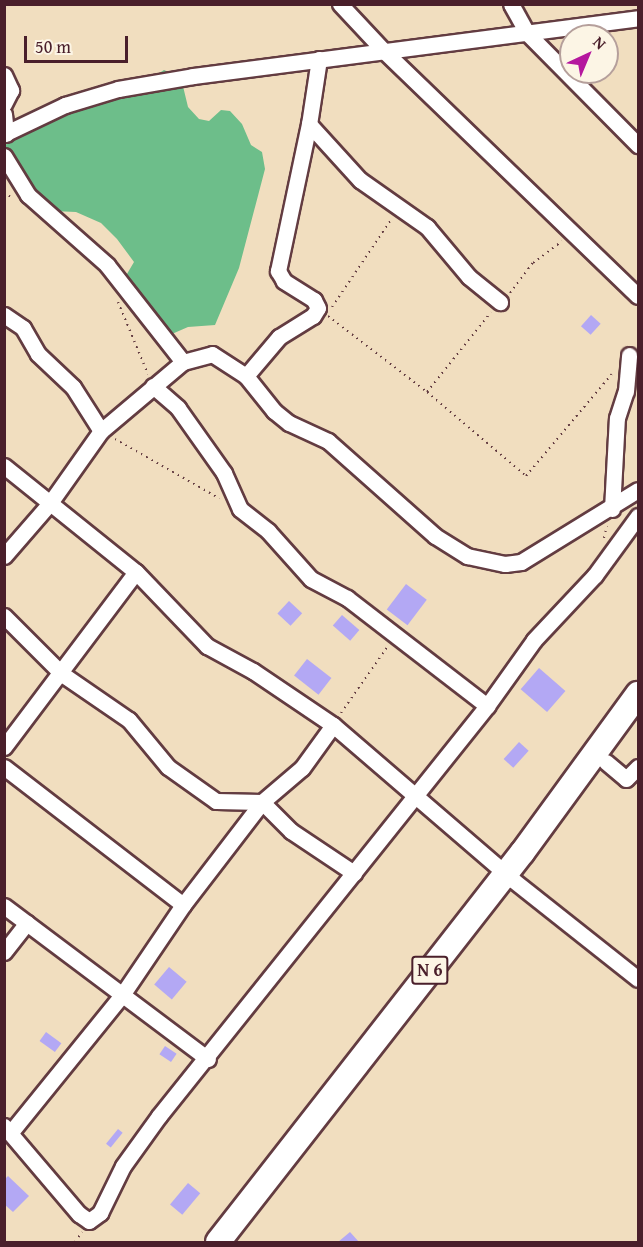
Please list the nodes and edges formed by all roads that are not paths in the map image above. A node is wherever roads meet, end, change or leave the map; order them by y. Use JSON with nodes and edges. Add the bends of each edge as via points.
{"nodes":[{"id":1,"x":340,"y":4,"type":"edge"},
{"id":2,"x":511,"y":4,"type":"edge"},
{"id":3,"x":639,"y":18,"type":"edge"},
{"id":4,"x":528,"y":33,"type":"junction"},
{"id":5,"x":383,"y":50,"type":"junction"},
{"id":6,"x":319,"y":59,"type":"junction"},
{"id":7,"x":4,"y":75,"type":"edge"},
{"id":8,"x":4,"y":104,"type":"edge"},
{"id":9,"x":4,"y":114,"type":"edge"},
{"id":10,"x":309,"y":124,"type":"junction"},
{"id":11,"x":5,"y":134,"type":"edge"},
{"id":12,"x":639,"y":145,"type":"edge"},
{"id":13,"x":4,"y":156,"type":"edge"},
{"id":14,"x":639,"y":296,"type":"edge"},
{"id":15,"x":500,"y":302,"type":"dead end"},
{"id":16,"x":4,"y":315,"type":"edge"},
{"id":17,"x":629,"y":355,"type":"road end"},
{"id":18,"x":183,"y":362,"type":"junction"},
{"id":19,"x":246,"y":376,"type":"junction"},
{"id":20,"x":153,"y":386,"type":"junction"},
{"id":21,"x":101,"y":431,"type":"junction"},
{"id":22,"x":4,"y":466,"type":"edge"},
{"id":23,"x":639,"y":490,"type":"edge"},
{"id":24,"x":50,"y":503,"type":"junction"},
{"id":25,"x":612,"y":509,"type":"junction"},
{"id":26,"x":639,"y":516,"type":"edge"},
{"id":27,"x":4,"y":556,"type":"edge"},
{"id":28,"x":136,"y":572,"type":"junction"},
{"id":29,"x":4,"y":616,"type":"edge"},
{"id":30,"x":62,"y":674,"type":"junction"},
{"id":31,"x":639,"y":694,"type":"edge"},
{"id":32,"x":487,"y":706,"type":"junction"},
{"id":33,"x":639,"y":720,"type":"edge"},
{"id":34,"x":333,"y":725,"type":"junction"},
{"id":35,"x":4,"y":747,"type":"edge"},
{"id":36,"x":606,"y":762,"type":"junction"},
{"id":37,"x":639,"y":767,"type":"edge"},
{"id":38,"x":4,"y":768,"type":"edge"},
{"id":39,"x":416,"y":794,"type":"junction"},
{"id":40,"x":262,"y":802,"type":"junction"},
{"id":41,"x":354,"y":873,"type":"junction"},
{"id":42,"x":509,"y":876,"type":"junction"},
{"id":43,"x":183,"y":905,"type":"junction"},
{"id":44,"x":4,"y":906,"type":"edge"},
{"id":45,"x":27,"y":923,"type":"junction"},
{"id":46,"x":4,"y":952,"type":"edge"},
{"id":47,"x":639,"y":979,"type":"edge"},
{"id":48,"x":122,"y":995,"type":"junction"},
{"id":49,"x":208,"y":1059,"type":"junction"},
{"id":50,"x":8,"y":1129,"type":"edge"},
{"id":51,"x":218,"y":1242,"type":"edge"},
{"id":52,"x":230,"y":1242,"type":"edge"}],
"edges":[{"from":1,"to":5,"type":"street"},
{"from":2,"to":4,"type":"street"},
{"from":3,"to":4,"type":"street"},
{"from":4,"to":5,"type":"street"},
{"from":4,"to":12,"type":"street"},
{"from":5,"to":6,"type":"street"},
{"from":5,"to":14,"type":"street"},
{"from":6,"to":10,"type":"street"},
{"from":6,"to":11,"type":"street","via":[[118,89],[65,105]]},
{"from":7,"to":8,"type":"street","via":[[11,90]]},
{"from":9,"to":11,"type":"street"},
{"from":10,"to":15,"type":"street","via":[[360,180],[427,227],[470,277]]},
{"from":10,"to":19,"type":"street","via":[[278,271],[318,308],[313,316],[279,337]]},
{"from":13,"to":18,"type":"street","via":[[28,195],[107,265]]},
{"from":16,"to":21,"type":"street","via":[[23,328],[38,354],[73,387]]},
{"from":17,"to":25,"type":"street","via":[[626,391],[617,418]]},
{"from":18,"to":19,"type":"street","via":[[212,354]]},
{"from":18,"to":20,"type":"street"},
{"from":19,"to":25,"type":"street","via":[[274,411],[289,423],[328,441],[435,536],[467,556],[505,564],[521,562]]},
{"from":20,"to":21,"type":"street"},
{"from":20,"to":32,"type":"street","via":[[178,408],[224,473],[240,509],[268,531],[311,579],[347,598],[396,633]]},
{"from":21,"to":24,"type":"street"},
{"from":22,"to":24,"type":"street"},
{"from":23,"to":25,"type":"street"},
{"from":24,"to":27,"type":"street"},
{"from":24,"to":28,"type":"street"},
{"from":26,"to":32,"type":"street","via":[[595,575],[534,640]]},
{"from":28,"to":30,"type":"street"},
{"from":28,"to":34,"type":"street","via":[[207,646],[253,671]]},
{"from":29,"to":30,"type":"street"},
{"from":30,"to":35,"type":"street"},
{"from":30,"to":40,"type":"street","via":[[129,720],[168,766],[216,801]]},
{"from":31,"to":42,"type":"main road","number":"N 6"},
{"from":32,"to":39,"type":"street"},
{"from":33,"to":36,"type":"main road","number":"N 6"},
{"from":34,"to":39,"type":"street"},
{"from":34,"to":40,"type":"street","via":[[302,768]]},
{"from":36,"to":37,"type":"street","via":[[626,779]]},
{"from":36,"to":42,"type":"main road","number":"N 6"},
{"from":38,"to":43,"type":"street"},
{"from":39,"to":41,"type":"street"},
{"from":39,"to":42,"type":"street"},
{"from":40,"to":41,"type":"street","via":[[291,831]]},
{"from":40,"to":43,"type":"street"},
{"from":41,"to":49,"type":"street"},
{"from":42,"to":47,"type":"street"},
{"from":42,"to":51,"type":"main road","number":"N 6"},
{"from":42,"to":52,"type":"main road","number":"N 6"},
{"from":43,"to":48,"type":"street"},
{"from":44,"to":45,"type":"street"},
{"from":45,"to":46,"type":"street"},
{"from":45,"to":48,"type":"street"},
{"from":48,"to":49,"type":"street"},
{"from":48,"to":50,"type":"street"},
{"from":49,"to":50,"type":"street","via":[[159,1116],[123,1166],[100,1213],[89,1221]]}]}
